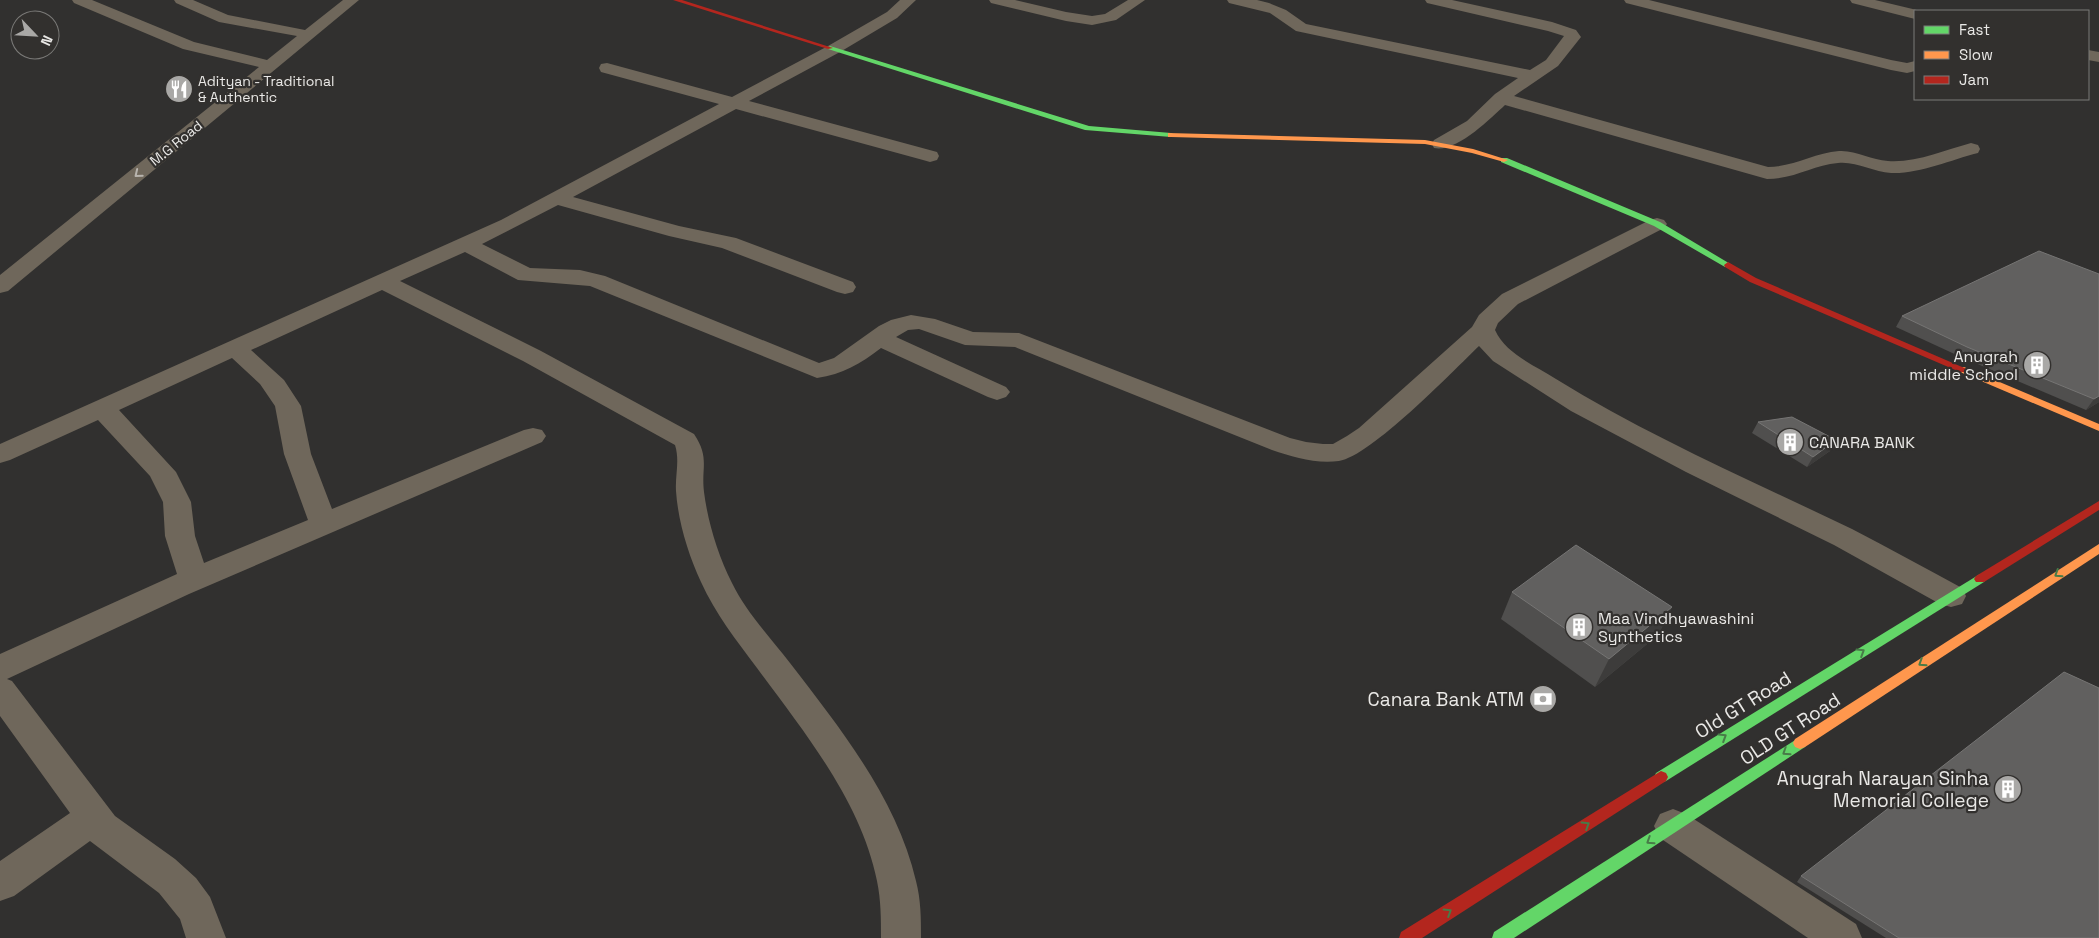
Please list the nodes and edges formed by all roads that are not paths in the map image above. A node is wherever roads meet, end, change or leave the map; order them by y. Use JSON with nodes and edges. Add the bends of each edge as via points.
{"nodes":[{"id":1,"x":79,"y":0,"type":"edge"},
{"id":2,"x":182,"y":0,"type":"edge"},
{"id":3,"x":676,"y":0,"type":"edge"},
{"id":4,"x":908,"y":0,"type":"edge"},
{"id":5,"x":996,"y":0,"type":"edge"},
{"id":6,"x":1138,"y":0,"type":"edge"},
{"id":7,"x":1234,"y":0,"type":"edge"},
{"id":8,"x":1432,"y":0,"type":"edge"},
{"id":9,"x":1631,"y":0,"type":"edge"},
{"id":10,"x":1857,"y":0,"type":"edge"},
{"id":11,"x":338,"y":6,"type":"edge"},
{"id":12,"x":1914,"y":14,"type":"edge"},
{"id":13,"x":299,"y":32,"type":"junction"},
{"id":14,"x":834,"y":48,"type":"junction"},
{"id":15,"x":262,"y":63,"type":"junction"},
{"id":16,"x":1914,"y":66,"type":"edge"},
{"id":17,"x":606,"y":68,"type":"dead end"},
{"id":18,"x":1533,"y":76,"type":"junction"},
{"id":19,"x":1501,"y":98,"type":"junction"},
{"id":20,"x":737,"y":103,"type":"junction"},
{"id":21,"x":1441,"y":144,"type":"junction"},
{"id":22,"x":1971,"y":149,"type":"dead end"},
{"id":23,"x":930,"y":156,"type":"dead end"},
{"id":24,"x":557,"y":199,"type":"junction"},
{"id":25,"x":1657,"y":224,"type":"junction"},
{"id":26,"x":32,"y":238,"type":"dead end"},
{"id":27,"x":466,"y":244,"type":"junction"},
{"id":28,"x":382,"y":281,"type":"junction"},
{"id":29,"x":0,"y":286,"type":"edge"},
{"id":30,"x":844,"y":287,"type":"dead end"},
{"id":31,"x":1483,"y":330,"type":"junction"},
{"id":32,"x":879,"y":338,"type":"junction"},
{"id":33,"x":234,"y":348,"type":"junction"},
{"id":34,"x":997,"y":392,"type":"dead end"},
{"id":35,"x":102,"y":408,"type":"junction"},
{"id":36,"x":2099,"y":428,"type":"edge"},
{"id":37,"x":533,"y":436,"type":"dead end"},
{"id":38,"x":0,"y":454,"type":"edge"},
{"id":39,"x":2099,"y":505,"type":"edge"},
{"id":40,"x":324,"y":524,"type":"junction"},
{"id":41,"x":2099,"y":548,"type":"edge"},
{"id":42,"x":194,"y":579,"type":"junction"},
{"id":43,"x":1951,"y":596,"type":"junction"},
{"id":44,"x":0,"y":668,"type":"edge"},
{"id":45,"x":0,"y":690,"type":"edge"},
{"id":46,"x":94,"y":817,"type":"junction"},
{"id":47,"x":1673,"y":826,"type":"junction"},
{"id":48,"x":0,"y":884,"type":"edge"},
{"id":49,"x":206,"y":938,"type":"edge"},
{"id":50,"x":901,"y":938,"type":"edge"},
{"id":51,"x":1407,"y":938,"type":"edge"},
{"id":52,"x":1500,"y":938,"type":"edge"},
{"id":53,"x":1842,"y":938,"type":"edge"}],
"edges":[{"from":1,"to":15,"type":"street","via":[[189,46]]},
{"from":2,"to":13,"type":"street","via":[[234,22]]},
{"from":3,"to":14,"type":"street"},
{"from":4,"to":14,"type":"street","via":[[892,15]]},
{"from":5,"to":6,"type":"street","via":[[1099,21],[1108,19]]},
{"from":7,"to":18,"type":"street","via":[[1274,10],[1301,28],[1318,33]]},
{"from":8,"to":18,"type":"street","via":[[1570,33],[1573,36],[1566,48]]},
{"from":9,"to":16,"type":"street","via":[[1891,65]]},
{"from":10,"to":12,"type":"street"},
{"from":11,"to":13,"type":"street","name":"M.G Road"},
{"from":11,"to":29,"type":"street","name":"M.G Road","one_way":true},
{"from":13,"to":15,"type":"street","name":"M.G Road"},
{"from":14,"to":20,"type":"street"},
{"from":14,"to":21,"type":"street","via":[[1096,129],[1178,136]]},
{"from":15,"to":26,"type":"street","name":"M.G Road"},
{"from":17,"to":20,"type":"street"},
{"from":18,"to":19,"type":"street"},
{"from":19,"to":21,"type":"street","via":[[1473,125]]},
{"from":19,"to":22,"type":"street","via":[[1766,173],[1792,172],[1822,160],[1842,157],[1899,168]]},
{"from":20,"to":23,"type":"street"},
{"from":20,"to":24,"type":"street"},
{"from":21,"to":25,"type":"street","via":[[1503,160]]},
{"from":24,"to":27,"type":"street"},
{"from":24,"to":30,"type":"street","via":[[728,243]]},
{"from":25,"to":31,"type":"street","via":[[1510,299],[1487,320]]},
{"from":25,"to":36,"type":"street","via":[[1753,280]]},
{"from":27,"to":28,"type":"street"},
{"from":27,"to":32,"type":"street","via":[[526,275],[580,277],[597,281],[817,371],[829,371]]},
{"from":28,"to":33,"type":"street"},
{"from":28,"to":50,"type":"street","via":[[532,356],[685,440],[692,450],[690,489],[696,524],[716,582],[731,609],[836,750],[859,790],[883,838],[896,875]]},
{"from":31,"to":32,"type":"street","via":[[1368,434],[1339,452],[1304,451],[1281,444],[1019,340],[972,339],[946,329],[910,322]]},
{"from":31,"to":43,"type":"street","via":[[1489,343],[1502,356],[1580,405],[1844,538]]},
{"from":32,"to":34,"type":"street"},
{"from":33,"to":35,"type":"street"},
{"from":33,"to":40,"type":"street","via":[[285,399],[294,420],[300,462]]},
{"from":35,"to":38,"type":"street"},
{"from":35,"to":42,"type":"street","via":[[162,472],[170,486],[177,502],[180,536]]},
{"from":37,"to":40,"type":"street"},
{"from":39,"to":43,"type":"street","name":"Old GT Road"},
{"from":40,"to":42,"type":"street"},
{"from":41,"to":47,"type":"street","name":"OLD GT Road","one_way":true},
{"from":42,"to":44,"type":"street"},
{"from":51,"to":43,"type":"street","name":"Old GT Road","one_way":true},
{"from":45,"to":46,"type":"street"},
{"from":46,"to":48,"type":"street"},
{"from":46,"to":49,"type":"street","via":[[117,841],[174,882],[192,902]]},
{"from":47,"to":52,"type":"street","name":"OLD GT Road","one_way":true},
{"from":47,"to":53,"type":"street"}]}
